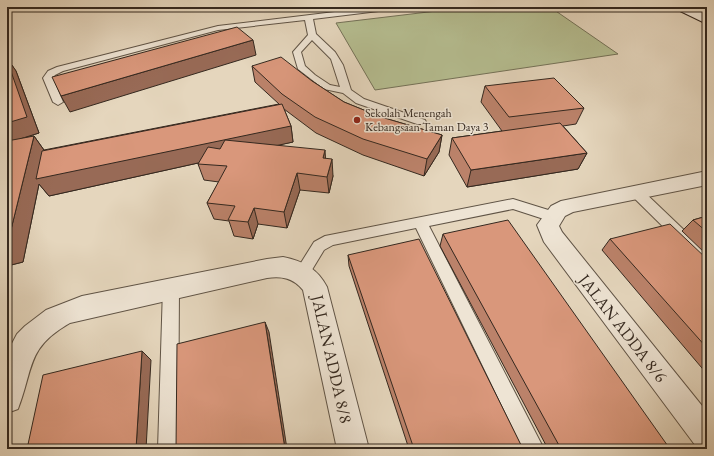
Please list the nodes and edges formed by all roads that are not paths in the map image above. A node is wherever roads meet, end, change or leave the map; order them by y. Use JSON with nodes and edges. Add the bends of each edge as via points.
{"nodes":[{"id":1,"x":201,"y":7,"type":"edge"},
{"id":2,"x":211,"y":7,"type":"edge"},
{"id":3,"x":395,"y":7,"type":"edge"},
{"id":4,"x":680,"y":7,"type":"edge"},
{"id":5,"x":707,"y":10,"type":"edge"},
{"id":6,"x":692,"y":12,"type":"junction"},
{"id":7,"x":309,"y":18,"type":"junction"},
{"id":8,"x":707,"y":20,"type":"edge"},
{"id":9,"x":312,"y":34,"type":"junction"},
{"id":10,"x":346,"y":91,"type":"junction"},
{"id":11,"x":58,"y":102,"type":"edge"},
{"id":12,"x":421,"y":122,"type":"dead end"},
{"id":13,"x":707,"y":178,"type":"edge"},
{"id":14,"x":636,"y":192,"type":"junction"},
{"id":15,"x":553,"y":217,"type":"junction"},
{"id":16,"x":420,"y":222,"type":"junction"},
{"id":17,"x":707,"y":261,"type":"edge"},
{"id":18,"x":302,"y":274,"type":"junction"},
{"id":19,"x":171,"y":288,"type":"junction"},
{"id":20,"x":7,"y":398,"type":"edge"},
{"id":21,"x":707,"y":437,"type":"edge"},
{"id":22,"x":168,"y":449,"type":"edge"},
{"id":23,"x":354,"y":449,"type":"edge"},
{"id":24,"x":534,"y":449,"type":"edge"}],
"edges":[{"from":1,"to":2,"type":"street"},
{"from":3,"to":7,"type":"lane"},
{"from":4,"to":6,"type":"street"},
{"from":5,"to":6,"type":"street"},
{"from":6,"to":8,"type":"street"},
{"from":7,"to":9,"type":"lane"},
{"from":7,"to":11,"type":"lane","via":[[218,28],[60,69],[51,73],[48,78]]},
{"from":9,"to":10,"type":"lane","via":[[338,62]]},
{"from":9,"to":10,"type":"lane","via":[[297,52],[301,67],[327,87]]},
{"from":10,"to":12,"type":"lane","via":[[360,101]]},
{"from":13,"to":14,"type":"street"},
{"from":14,"to":15,"type":"street","via":[[568,206]]},
{"from":14,"to":17,"type":"lane"},
{"from":15,"to":16,"type":"lane","via":[[513,204]]},
{"from":15,"to":21,"type":"street","name":"JALAN ADDA 8/6","via":[[548,225],[552,236]]},
{"from":16,"to":18,"type":"lane","via":[[330,240],[319,246]]},
{"from":16,"to":24,"type":"lane"},
{"from":18,"to":19,"type":"street","via":[[282,267]]},
{"from":18,"to":23,"type":"street","name":"JALAN ADDA 8/8","via":[[310,279],[315,287]]},
{"from":19,"to":20,"type":"street","via":[[73,310],[57,317],[24,346]]},
{"from":19,"to":22,"type":"lane"}]}
